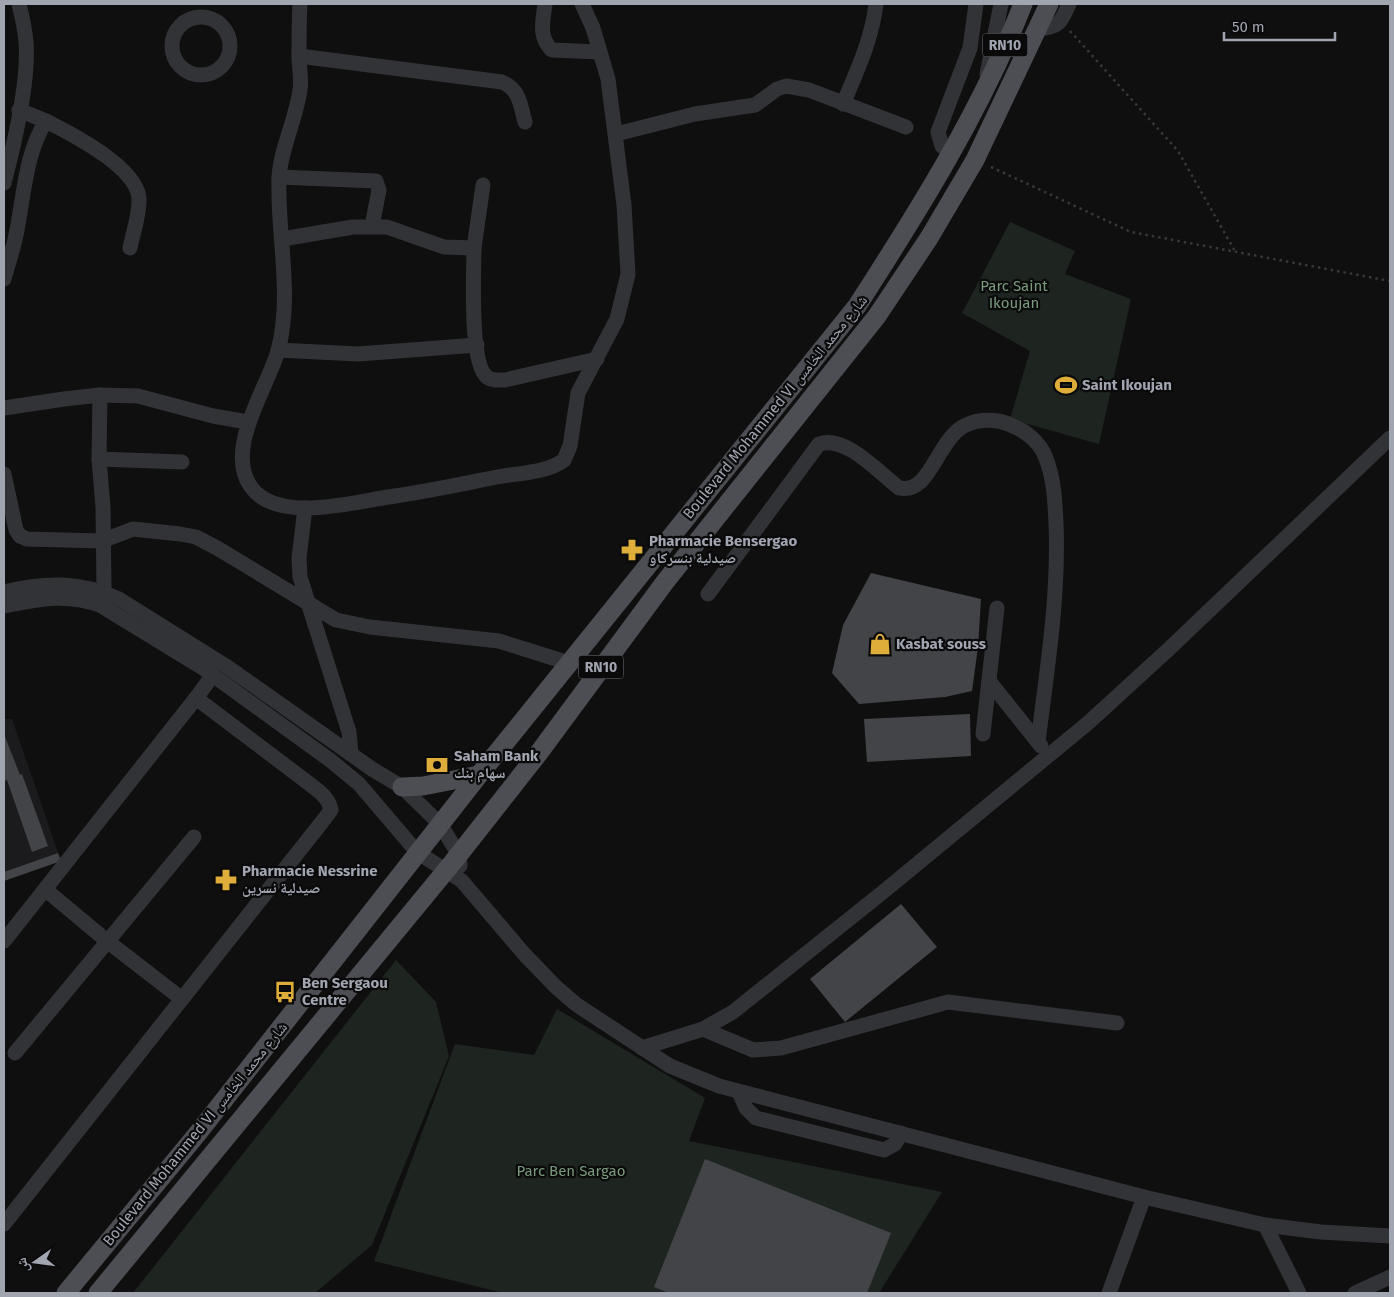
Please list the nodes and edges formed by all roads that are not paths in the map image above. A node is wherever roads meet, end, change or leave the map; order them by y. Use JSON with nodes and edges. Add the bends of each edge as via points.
{"nodes":[{"id":1,"x":19,"y":4,"type":"edge"},
{"id":2,"x":300,"y":4,"type":"edge"},
{"id":3,"x":545,"y":4,"type":"edge"},
{"id":4,"x":582,"y":4,"type":"edge"},
{"id":5,"x":876,"y":4,"type":"edge"},
{"id":6,"x":976,"y":4,"type":"edge"},
{"id":7,"x":1001,"y":4,"type":"edge"},
{"id":8,"x":1023,"y":4,"type":"edge"},
{"id":9,"x":1049,"y":4,"type":"edge"},
{"id":10,"x":1069,"y":4,"type":"edge"},
{"id":11,"x":1039,"y":29,"type":"junction"},
{"id":12,"x":600,"y":52,"type":"junction"},
{"id":13,"x":299,"y":56,"type":"junction"},
{"id":14,"x":985,"y":85,"type":"junction"},
{"id":15,"x":843,"y":104,"type":"junction"},
{"id":16,"x":19,"y":110,"type":"junction"},
{"id":17,"x":46,"y":121,"type":"junction"},
{"id":18,"x":524,"y":122,"type":"dead end"},
{"id":19,"x":906,"y":127,"type":"dead end"},
{"id":20,"x":616,"y":134,"type":"junction"},
{"id":21,"x":951,"y":154,"type":"junction"},
{"id":22,"x":279,"y":178,"type":"junction"},
{"id":23,"x":4,"y":183,"type":"edge"},
{"id":24,"x":483,"y":185,"type":"dead end"},
{"id":25,"x":372,"y":226,"type":"junction"},
{"id":26,"x":282,"y":239,"type":"junction"},
{"id":27,"x":130,"y":248,"type":"dead end"},
{"id":28,"x":474,"y":248,"type":"junction"},
{"id":29,"x":4,"y":279,"type":"edge"},
{"id":30,"x":477,"y":345,"type":"junction"},
{"id":31,"x":278,"y":350,"type":"junction"},
{"id":32,"x":597,"y":359,"type":"junction"},
{"id":33,"x":100,"y":396,"type":"junction"},
{"id":34,"x":4,"y":408,"type":"edge"},
{"id":35,"x":248,"y":422,"type":"junction"},
{"id":36,"x":1390,"y":438,"type":"edge"},
{"id":37,"x":99,"y":459,"type":"junction"},
{"id":38,"x":182,"y":462,"type":"dead end"},
{"id":39,"x":4,"y":474,"type":"edge"},
{"id":40,"x":304,"y":508,"type":"junction"},
{"id":41,"x":102,"y":542,"type":"junction"},
{"id":42,"x":4,"y":592,"type":"edge"},
{"id":43,"x":104,"y":592,"type":"junction"},
{"id":44,"x":708,"y":594,"type":"dead end"},
{"id":45,"x":307,"y":602,"type":"junction"},
{"id":46,"x":4,"y":606,"type":"edge"},
{"id":47,"x":998,"y":608,"type":"dead end"},
{"id":48,"x":569,"y":663,"type":"junction"},
{"id":49,"x":213,"y":675,"type":"junction"},
{"id":50,"x":989,"y":681,"type":"junction"},
{"id":51,"x":196,"y":698,"type":"junction"},
{"id":52,"x":983,"y":734,"type":"dead end"},
{"id":53,"x":1038,"y":742,"type":"junction"},
{"id":54,"x":351,"y":753,"type":"junction"},
{"id":55,"x":1048,"y":755,"type":"junction"},
{"id":56,"x":479,"y":775,"type":"junction"},
{"id":57,"x":402,"y":787,"type":"junction"},
{"id":58,"x":440,"y":824,"type":"junction"},
{"id":59,"x":194,"y":837,"type":"dead end"},
{"id":60,"x":417,"y":852,"type":"junction"},
{"id":61,"x":458,"y":855,"type":"junction"},
{"id":62,"x":444,"y":870,"type":"junction"},
{"id":63,"x":462,"y":881,"type":"junction"},
{"id":64,"x":46,"y":890,"type":"junction"},
{"id":65,"x":107,"y":941,"type":"junction"},
{"id":66,"x":4,"y":942,"type":"edge"},
{"id":67,"x":182,"y":999,"type":"junction"},
{"id":68,"x":1117,"y":1022,"type":"dead end"},
{"id":69,"x":703,"y":1029,"type":"junction"},
{"id":70,"x":642,"y":1048,"type":"junction"},
{"id":71,"x":15,"y":1053,"type":"dead end"},
{"id":72,"x":739,"y":1092,"type":"junction"},
{"id":73,"x":901,"y":1133,"type":"junction"},
{"id":74,"x":1144,"y":1197,"type":"junction"},
{"id":75,"x":4,"y":1224,"type":"edge"},
{"id":76,"x":1265,"y":1225,"type":"junction"},
{"id":77,"x":1390,"y":1236,"type":"edge"},
{"id":78,"x":1390,"y":1277,"type":"edge"},
{"id":79,"x":66,"y":1293,"type":"edge"},
{"id":80,"x":98,"y":1293,"type":"edge"},
{"id":81,"x":1109,"y":1293,"type":"edge"},
{"id":82,"x":1299,"y":1293,"type":"edge"},
{"id":83,"x":1355,"y":1293,"type":"edge"}],
"edges":[{"from":1,"to":16,"type":"street","via":[[26,42]]},
{"from":2,"to":13,"type":"street"},
{"from":3,"to":12,"type":"street","via":[[542,28],[546,45],[552,50]]},
{"from":4,"to":12,"type":"street"},
{"from":5,"to":15,"type":"street","via":[[863,56]]},
{"from":6,"to":21,"type":"street","via":[[970,48],[938,132],[942,146]]},
{"from":7,"to":14,"type":"street"},
{"from":8,"to":14,"type":"main road","name":"Boulevard Mohammed VI شارع محمد الخامس","number":"RN10"},
{"from":9,"to":11,"type":"main road","name":"Boulevard Mohammed VI شارع محمد الخامس","number":"RN10"},
{"from":10,"to":11,"type":"street","via":[[1062,21],[1053,28]]},
{"from":11,"to":61,"type":"main road","name":"Boulevard Mohammed VI شارع محمد الخامس","number":"RN10","via":[[976,160],[877,316],[665,582],[538,754]]},
{"from":12,"to":20,"type":"street","via":[[608,79]]},
{"from":13,"to":18,"type":"street","via":[[502,82],[518,93]]},
{"from":13,"to":22,"type":"street","via":[[300,88]]},
{"from":14,"to":21,"type":"main road","name":"Boulevard Mohammed VI شارع محمد الخامس","number":"RN10"},
{"from":15,"to":19,"type":"street"},
{"from":15,"to":20,"type":"street","via":[[809,90],[786,86],[755,105],[695,114]]},
{"from":16,"to":17,"type":"street"},
{"from":16,"to":23,"type":"street"},
{"from":17,"to":27,"type":"street","via":[[93,148],[132,179],[139,200]]},
{"from":17,"to":29,"type":"street","via":[[35,144]]},
{"from":20,"to":32,"type":"street","via":[[628,274],[617,318]]},
{"from":21,"to":48,"type":"main road","name":"Boulevard Mohammed VI شارع محمد الخامس","number":"RN10","via":[[857,306]]},
{"from":22,"to":25,"type":"street","via":[[376,181],[379,190]]},
{"from":22,"to":26,"type":"street"},
{"from":24,"to":28,"type":"street"},
{"from":25,"to":26,"type":"street"},
{"from":25,"to":28,"type":"street","via":[[404,231],[444,247]]},
{"from":26,"to":31,"type":"street","via":[[284,306]]},
{"from":28,"to":30,"type":"street","via":[[473,309]]},
{"from":30,"to":31,"type":"street","via":[[358,354]]},
{"from":30,"to":32,"type":"street","via":[[481,368],[486,377],[495,381]]},
{"from":31,"to":35,"type":"street","via":[[266,386]]},
{"from":32,"to":40,"type":"street","via":[[578,393],[570,446],[560,464],[417,493]]},
{"from":33,"to":34,"type":"street"},
{"from":33,"to":35,"type":"street","via":[[138,396]]},
{"from":33,"to":37,"type":"street"},
{"from":35,"to":40,"type":"street","via":[[242,451],[246,477],[252,488],[270,503]]},
{"from":36,"to":55,"type":"street","via":[[1170,648]]},
{"from":37,"to":38,"type":"street"},
{"from":37,"to":41,"type":"street"},
{"from":39,"to":41,"type":"street","via":[[20,536]]},
{"from":40,"to":45,"type":"street","via":[[300,576]]},
{"from":41,"to":43,"type":"street"},
{"from":41,"to":45,"type":"street","via":[[133,529],[196,537]]},
{"from":42,"to":43,"type":"street","via":[[65,584]]},
{"from":43,"to":54,"type":"street","via":[[226,666]]},
{"from":44,"to":53,"type":"street","via":[[819,444],[829,441],[846,446],[898,488],[904,489],[914,488],[921,482],[950,438],[965,425],[1001,420],[1019,428],[1045,454],[1054,496],[1055,604]]},
{"from":45,"to":48,"type":"street","via":[[336,620],[370,627],[498,641]]},
{"from":45,"to":54,"type":"street","via":[[350,732]]},
{"from":46,"to":49,"type":"street","via":[[65,597],[100,605]]},
{"from":47,"to":50,"type":"street"},
{"from":48,"to":56,"type":"main road","name":"Boulevard Mohammed VI شارع محمد الخامس","number":"RN10"},
{"from":49,"to":51,"type":"street"},
{"from":49,"to":60,"type":"street","via":[[359,784]]},
{"from":50,"to":52,"type":"street"},
{"from":50,"to":53,"type":"street"},
{"from":51,"to":64,"type":"street"},
{"from":51,"to":67,"type":"street","via":[[328,799],[331,810]]},
{"from":53,"to":55,"type":"street"},
{"from":54,"to":57,"type":"street"},
{"from":55,"to":69,"type":"street","via":[[733,1012]]},
{"from":56,"to":57,"type":"main road"},
{"from":56,"to":58,"type":"main road","name":"Boulevard Mohammed VI شارع محمد الخامس","number":"RN10"},
{"from":57,"to":58,"type":"street"},
{"from":58,"to":60,"type":"main road","name":"Boulevard Mohammed VI شارع محمد الخامس","number":"RN10"},
{"from":58,"to":61,"type":"street"},
{"from":59,"to":65,"type":"street"},
{"from":60,"to":62,"type":"street"},
{"from":60,"to":79,"type":"main road","name":"Boulevard Mohammed VI شارع محمد الخامس","number":"RN10","via":[[198,1133]]},
{"from":61,"to":62,"type":"main road","name":"Boulevard Mohammed VI شارع محمد الخامس","number":"RN10"},
{"from":61,"to":63,"type":"street"},
{"from":62,"to":63,"type":"street"},
{"from":62,"to":80,"type":"main road","name":"Boulevard Mohammed VI شارع محمد الخامس","number":"RN10"},
{"from":63,"to":70,"type":"street","via":[[557,988]]},
{"from":64,"to":65,"type":"street"},
{"from":64,"to":66,"type":"street"},
{"from":65,"to":67,"type":"street"},
{"from":65,"to":71,"type":"street"},
{"from":67,"to":75,"type":"street"},
{"from":68,"to":69,"type":"street","via":[[948,1002],[781,1048],[753,1050]]},
{"from":69,"to":70,"type":"street"},
{"from":70,"to":72,"type":"street","via":[[683,1072]]},
{"from":72,"to":73,"type":"street"},
{"from":72,"to":73,"type":"street","via":[[746,1108],[756,1118],[884,1150],[895,1144]]},
{"from":73,"to":74,"type":"street"},
{"from":74,"to":76,"type":"street"},
{"from":74,"to":81,"type":"street"},
{"from":76,"to":77,"type":"street"},
{"from":76,"to":82,"type":"street"},
{"from":78,"to":83,"type":"street"}]}
